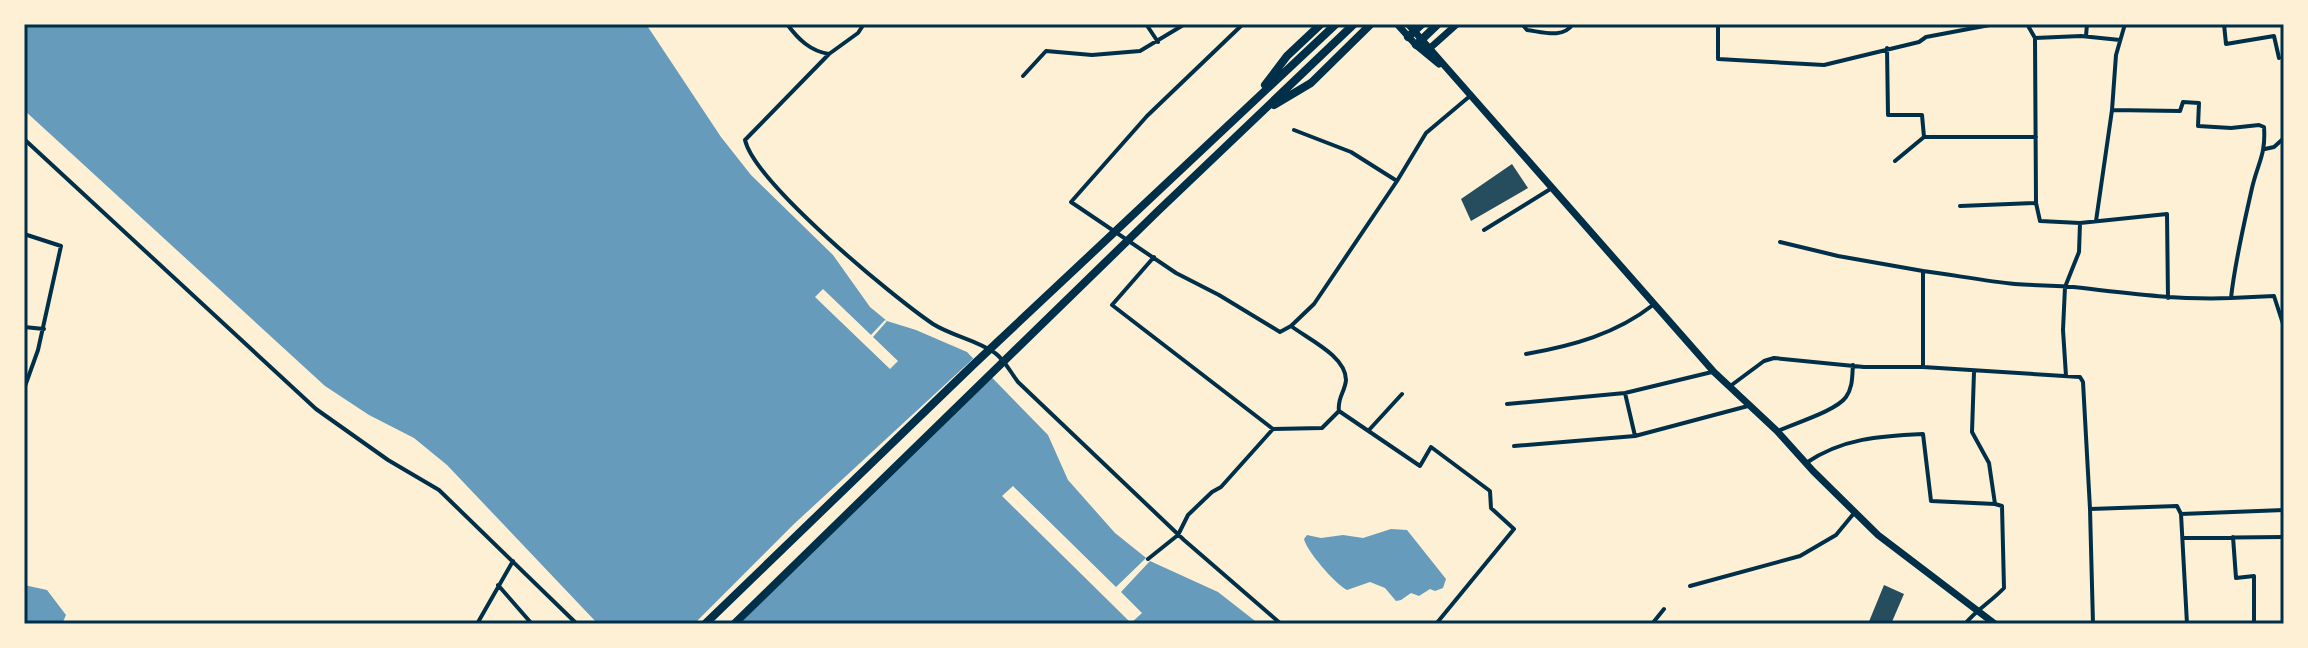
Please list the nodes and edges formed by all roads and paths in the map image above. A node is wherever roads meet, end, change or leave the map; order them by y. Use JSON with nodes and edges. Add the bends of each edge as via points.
{"nodes":[{"id":1,"x":787,"y":24,"type":"edge"},
{"id":2,"x":864,"y":24,"type":"edge"},
{"id":3,"x":1146,"y":24,"type":"edge"},
{"id":4,"x":1185,"y":24,"type":"edge"},
{"id":5,"x":1243,"y":24,"type":"edge"},
{"id":6,"x":1321,"y":24,"type":"edge"},
{"id":7,"x":1336,"y":24,"type":"edge"},
{"id":8,"x":1354,"y":24,"type":"edge"},
{"id":9,"x":1371,"y":24,"type":"edge"},
{"id":10,"x":1397,"y":24,"type":"edge"},
{"id":11,"x":1438,"y":24,"type":"edge"},
{"id":12,"x":1457,"y":24,"type":"edge"},
{"id":13,"x":1522,"y":24,"type":"edge"},
{"id":14,"x":1573,"y":24,"type":"edge"},
{"id":15,"x":1718,"y":24,"type":"edge"},
{"id":16,"x":1959,"y":24,"type":"edge"},
{"id":17,"x":1995,"y":24,"type":"edge"},
{"id":18,"x":2027,"y":24,"type":"edge"},
{"id":19,"x":2087,"y":24,"type":"edge"},
{"id":20,"x":2125,"y":24,"type":"edge"},
{"id":21,"x":2224,"y":24,"type":"edge"},
{"id":22,"x":1413,"y":29,"type":"edge"},
{"id":23,"x":1958,"y":31,"type":"junction"},
{"id":24,"x":2086,"y":36,"type":"junction"},
{"id":25,"x":2035,"y":38,"type":"junction"},
{"id":26,"x":2120,"y":40,"type":"junction"},
{"id":27,"x":1158,"y":42,"type":"junction"},
{"id":28,"x":1419,"y":42,"type":"junction"},
{"id":29,"x":1887,"y":48,"type":"junction"},
{"id":30,"x":1428,"y":50,"type":"junction"},
{"id":31,"x":829,"y":54,"type":"junction"},
{"id":32,"x":2279,"y":58,"type":"dead end"},
{"id":33,"x":1023,"y":76,"type":"dead end"},
{"id":34,"x":1470,"y":96,"type":"junction"},
{"id":35,"x":1250,"y":104,"type":"junction"},
{"id":36,"x":2112,"y":110,"type":"junction"},
{"id":37,"x":1259,"y":114,"type":"junction"},
{"id":38,"x":1294,"y":130,"type":"dead end"},
{"id":39,"x":1924,"y":137,"type":"junction"},
{"id":40,"x":2036,"y":137,"type":"junction"},
{"id":41,"x":2284,"y":138,"type":"edge"},
{"id":42,"x":24,"y":139,"type":"edge"},
{"id":43,"x":2265,"y":149,"type":"junction"},
{"id":44,"x":1895,"y":161,"type":"dead end"},
{"id":45,"x":1397,"y":181,"type":"junction"},
{"id":46,"x":1552,"y":188,"type":"junction"},
{"id":47,"x":2036,"y":203,"type":"junction"},
{"id":48,"x":1960,"y":206,"type":"dead end"},
{"id":49,"x":2096,"y":221,"type":"junction"},
{"id":50,"x":2080,"y":223,"type":"junction"},
{"id":51,"x":1484,"y":230,"type":"dead end"},
{"id":52,"x":24,"y":234,"type":"edge"},
{"id":53,"x":1780,"y":242,"type":"dead end"},
{"id":54,"x":1154,"y":257,"type":"junction"},
{"id":55,"x":1923,"y":271,"type":"junction"},
{"id":56,"x":2065,"y":287,"type":"junction"},
{"id":57,"x":2168,"y":298,"type":"junction"},
{"id":58,"x":2231,"y":298,"type":"junction"},
{"id":59,"x":1653,"y":305,"type":"junction"},
{"id":60,"x":1291,"y":326,"type":"junction"},
{"id":61,"x":24,"y":327,"type":"edge"},
{"id":62,"x":2284,"y":327,"type":"edge"},
{"id":63,"x":44,"y":329,"type":"junction"},
{"id":64,"x":1526,"y":354,"type":"dead end"},
{"id":65,"x":1853,"y":365,"type":"junction"},
{"id":66,"x":1923,"y":367,"type":"junction"},
{"id":67,"x":1714,"y":372,"type":"junction"},
{"id":68,"x":1974,"y":372,"type":"junction"},
{"id":69,"x":2066,"y":376,"type":"junction"},
{"id":70,"x":1729,"y":387,"type":"junction"},
{"id":71,"x":24,"y":389,"type":"edge"},
{"id":72,"x":1625,"y":393,"type":"junction"},
{"id":73,"x":1402,"y":394,"type":"dead end"},
{"id":74,"x":1507,"y":404,"type":"dead end"},
{"id":75,"x":1748,"y":406,"type":"junction"},
{"id":76,"x":1339,"y":411,"type":"junction"},
{"id":77,"x":1273,"y":429,"type":"junction"},
{"id":78,"x":1369,"y":430,"type":"junction"},
{"id":79,"x":1777,"y":431,"type":"junction"},
{"id":80,"x":1635,"y":436,"type":"junction"},
{"id":81,"x":1514,"y":446,"type":"dead end"},
{"id":82,"x":1806,"y":463,"type":"junction"},
{"id":83,"x":1995,"y":504,"type":"junction"},
{"id":84,"x":2090,"y":509,"type":"junction"},
{"id":85,"x":2284,"y":510,"type":"edge"},
{"id":86,"x":1855,"y":512,"type":"junction"},
{"id":87,"x":2181,"y":514,"type":"junction"},
{"id":88,"x":1178,"y":535,"type":"junction"},
{"id":89,"x":2233,"y":537,"type":"junction"},
{"id":90,"x":2284,"y":537,"type":"edge"},
{"id":91,"x":2183,"y":538,"type":"junction"},
{"id":92,"x":1148,"y":559,"type":"dead end"},
{"id":93,"x":513,"y":561,"type":"junction"},
{"id":94,"x":498,"y":585,"type":"junction"},
{"id":95,"x":1690,"y":586,"type":"dead end"},
{"id":96,"x":1664,"y":609,"type":"dead end"},
{"id":97,"x":1976,"y":610,"type":"junction"},
{"id":98,"x":477,"y":624,"type":"edge"},
{"id":99,"x":532,"y":624,"type":"edge"},
{"id":100,"x":577,"y":624,"type":"edge"},
{"id":101,"x":705,"y":624,"type":"edge"},
{"id":102,"x":734,"y":624,"type":"edge"},
{"id":103,"x":1281,"y":624,"type":"edge"},
{"id":104,"x":1436,"y":624,"type":"edge"},
{"id":105,"x":1652,"y":624,"type":"edge"},
{"id":106,"x":1965,"y":624,"type":"edge"},
{"id":107,"x":1995,"y":624,"type":"edge"},
{"id":108,"x":2093,"y":624,"type":"edge"},
{"id":109,"x":2187,"y":624,"type":"edge"},
{"id":110,"x":2254,"y":624,"type":"edge"}],
"edges":[{"from":1,"to":31,"type":"street","via":[[797,38]]},
{"from":2,"to":31,"type":"street"},
{"from":3,"to":27,"type":"street"},
{"from":4,"to":27,"type":"street"},
{"from":5,"to":54,"type":"street","via":[[1147,116],[1071,202]]},
{"from":6,"to":35,"type":"highway","via":[[1287,56]]},
{"from":7,"to":35,"type":"highway"},
{"from":8,"to":37,"type":"highway"},
{"from":9,"to":37,"type":"highway","via":[[1311,83]]},
{"from":10,"to":22,"type":"highway"},
{"from":11,"to":28,"type":"highway"},
{"from":12,"to":30,"type":"highway"},
{"from":13,"to":14,"type":"street","via":[[1525,30],[1558,34]]},
{"from":15,"to":29,"type":"street","via":[[1718,59],[1824,65]]},
{"from":16,"to":23,"type":"street"},
{"from":17,"to":23,"type":"street"},
{"from":18,"to":25,"type":"street"},
{"from":19,"to":24,"type":"street"},
{"from":20,"to":26,"type":"street"},
{"from":21,"to":32,"type":"street","via":[[2226,44],[2274,36]]},
{"from":22,"to":28,"type":"highway"},
{"from":23,"to":29,"type":"street"},
{"from":24,"to":25,"type":"street"},
{"from":24,"to":26,"type":"street"},
{"from":25,"to":40,"type":"street"},
{"from":26,"to":36,"type":"street"},
{"from":27,"to":33,"type":"street","via":[[1116,55],[1046,51]]},
{"from":28,"to":30,"type":"highway"},
{"from":29,"to":39,"type":"street","via":[[1888,115],[1922,115]]},
{"from":30,"to":34,"type":"highway"},
{"from":31,"to":88,"type":"street","via":[[745,140],[747,150],[863,270],[936,325],[996,353],[1018,382]]},
{"from":34,"to":45,"type":"street","via":[[1426,133]]},
{"from":34,"to":46,"type":"highway"},
{"from":35,"to":101,"type":"highway"},
{"from":36,"to":43,"type":"street","via":[[2180,111],[2183,102],[2199,103],[2198,126],[2259,125],[2264,127]]},
{"from":36,"to":49,"type":"street"},
{"from":37,"to":102,"type":"highway"},
{"from":38,"to":45,"type":"street","via":[[1351,152]]},
{"from":39,"to":40,"type":"street"},
{"from":39,"to":44,"type":"street"},
{"from":40,"to":47,"type":"street"},
{"from":41,"to":43,"type":"street"},
{"from":42,"to":93,"type":"street","via":[[316,409],[439,490]]},
{"from":43,"to":58,"type":"street","via":[[2241,232]]},
{"from":45,"to":60,"type":"street","via":[[1314,304]]},
{"from":46,"to":51,"type":"street"},
{"from":46,"to":59,"type":"highway"},
{"from":47,"to":48,"type":"street"},
{"from":47,"to":50,"type":"street","via":[[2040,221]]},
{"from":49,"to":50,"type":"street"},
{"from":49,"to":57,"type":"street","via":[[2167,214]]},
{"from":50,"to":56,"type":"street","via":[[2079,252]]},
{"from":52,"to":63,"type":"street","via":[[61,246]]},
{"from":53,"to":55,"type":"street"},
{"from":54,"to":60,"type":"street","via":[[1280,332]]},
{"from":54,"to":77,"type":"street","via":[[1112,305]]},
{"from":55,"to":56,"type":"street"},
{"from":55,"to":66,"type":"street"},
{"from":56,"to":57,"type":"street"},
{"from":56,"to":69,"type":"street"},
{"from":57,"to":58,"type":"street"},
{"from":58,"to":62,"type":"street","via":[[2274,296]]},
{"from":59,"to":64,"type":"street","via":[[1600,335]]},
{"from":59,"to":67,"type":"highway"},
{"from":60,"to":76,"type":"street","via":[[1342,364],[1346,378],[1337,401]]},
{"from":61,"to":63,"type":"street"},
{"from":63,"to":71,"type":"street"},
{"from":65,"to":66,"type":"street"},
{"from":65,"to":70,"type":"street","via":[[1774,358]]},
{"from":65,"to":79,"type":"street","via":[[1845,399]]},
{"from":66,"to":68,"type":"street"},
{"from":67,"to":70,"type":"highway"},
{"from":67,"to":72,"type":"street"},
{"from":68,"to":69,"type":"street"},
{"from":68,"to":83,"type":"street","via":[[1972,432],[1989,463]]},
{"from":69,"to":84,"type":"street","via":[[2083,382]]},
{"from":70,"to":75,"type":"highway"},
{"from":72,"to":74,"type":"street"},
{"from":72,"to":80,"type":"street"},
{"from":73,"to":78,"type":"street"},
{"from":75,"to":79,"type":"highway"},
{"from":75,"to":80,"type":"street"},
{"from":76,"to":77,"type":"street","via":[[1322,428]]},
{"from":76,"to":78,"type":"street"},
{"from":77,"to":88,"type":"street","via":[[1188,515]]},
{"from":78,"to":104,"type":"street","via":[[1420,466],[1431,447],[1490,491],[1491,508],[1514,529]]},
{"from":79,"to":82,"type":"highway"},
{"from":80,"to":81,"type":"street"},
{"from":82,"to":83,"type":"street","via":[[1826,450],[1867,437],[1923,434],[1931,501]]},
{"from":82,"to":86,"type":"highway"},
{"from":83,"to":97,"type":"street","via":[[2002,506],[2004,516],[2004,588]]},
{"from":84,"to":87,"type":"street","via":[[2177,506]]},
{"from":84,"to":108,"type":"street"},
{"from":85,"to":87,"type":"street"},
{"from":86,"to":95,"type":"street","via":[[1836,535],[1800,556]]},
{"from":86,"to":97,"type":"highway"},
{"from":87,"to":91,"type":"street"},
{"from":88,"to":92,"type":"street"},
{"from":88,"to":103,"type":"street"},
{"from":89,"to":90,"type":"street"},
{"from":89,"to":91,"type":"street"},
{"from":89,"to":110,"type":"street","via":[[2236,578],[2254,576]]},
{"from":91,"to":109,"type":"street"},
{"from":93,"to":94,"type":"street"},
{"from":93,"to":100,"type":"street"},
{"from":94,"to":98,"type":"street"},
{"from":94,"to":99,"type":"street"},
{"from":96,"to":105,"type":"street"},
{"from":97,"to":106,"type":"street"},
{"from":97,"to":107,"type":"highway"}]}
